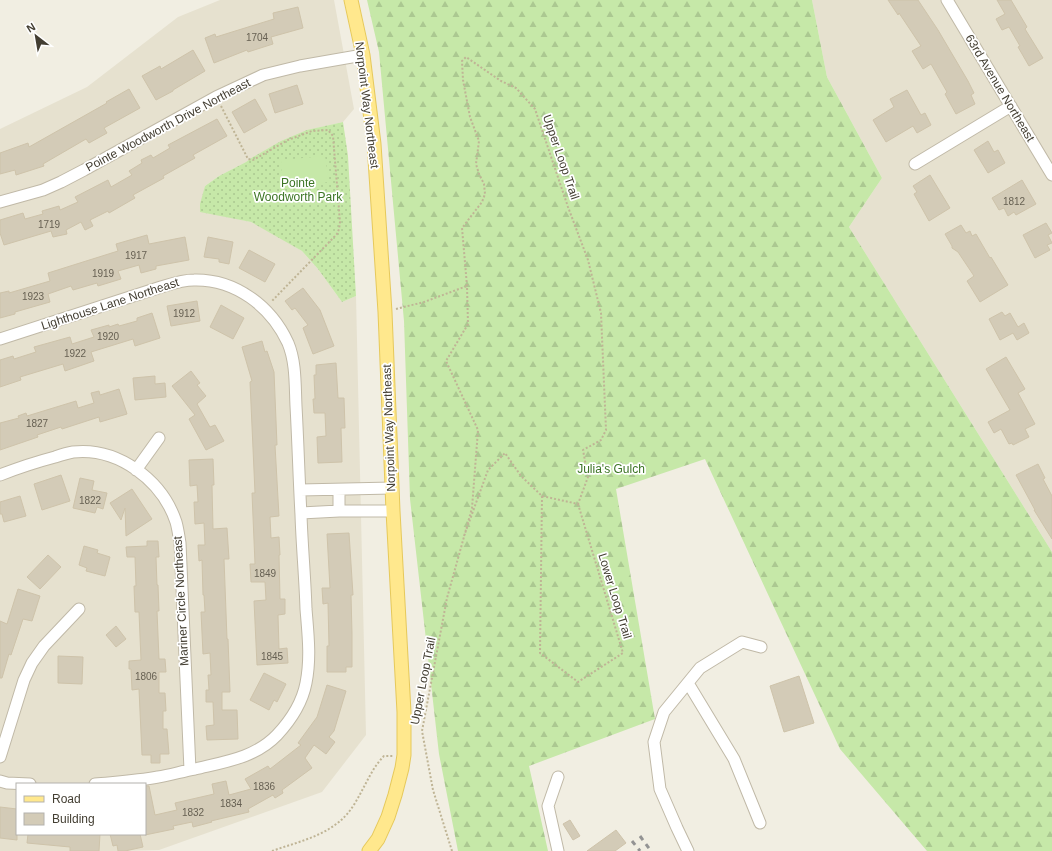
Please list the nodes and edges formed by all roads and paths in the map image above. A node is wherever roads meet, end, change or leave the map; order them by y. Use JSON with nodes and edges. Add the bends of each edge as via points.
{"nodes":[{"id":1,"x":351,"y":0,"type":"edge"},
{"id":2,"x":947,"y":0,"type":"edge"},
{"id":3,"x":363,"y":55,"type":"junction"},
{"id":4,"x":216,"y":97,"type":"junction"},
{"id":5,"x":1010,"y":106,"type":"junction"},
{"id":6,"x":915,"y":164,"type":"dead end"},
{"id":7,"x":1052,"y":175,"type":"edge"},
{"id":8,"x":0,"y":202,"type":"edge"},
{"id":9,"x":466,"y":286,"type":"junction"},
{"id":10,"x":264,"y":308,"type":"junction"},
{"id":11,"x":385,"y":312,"type":"junction"},
{"id":12,"x":0,"y":339,"type":"edge"},
{"id":13,"x":160,"y":438,"type":"dead end"},
{"id":14,"x":136,"y":470,"type":"junction"},
{"id":15,"x":0,"y":475,"type":"edge"},
{"id":16,"x":392,"y":488,"type":"junction"},
{"id":17,"x":300,"y":490,"type":"junction"},
{"id":18,"x":339,"y":490,"type":"junction"},
{"id":19,"x":542,"y":496,"type":"junction"},
{"id":20,"x":578,"y":504,"type":"junction"},
{"id":21,"x":339,"y":511,"type":"junction"},
{"id":22,"x":393,"y":512,"type":"junction"},
{"id":23,"x":301,"y":513,"type":"junction"},
{"id":24,"x":464,"y":536,"type":"junction"},
{"id":25,"x":79,"y":609,"type":"dead end"},
{"id":26,"x":761,"y":647,"type":"dead end"},
{"id":27,"x":688,"y":683,"type":"junction"},
{"id":28,"x":404,"y":755,"type":"junction"},
{"id":29,"x":0,"y":757,"type":"edge"},
{"id":30,"x":190,"y":770,"type":"junction"},
{"id":31,"x":558,"y":777,"type":"dead end"},
{"id":32,"x":0,"y":781,"type":"edge"},
{"id":33,"x":16,"y":783,"type":"edge"},
{"id":34,"x":109,"y":783,"type":"edge"},
{"id":35,"x":760,"y":823,"type":"dead end"},
{"id":36,"x":272,"y":851,"type":"edge"},
{"id":37,"x":369,"y":851,"type":"edge"},
{"id":38,"x":452,"y":851,"type":"edge"},
{"id":39,"x":558,"y":851,"type":"edge"},
{"id":40,"x":688,"y":851,"type":"edge"}],
"edges":[{"from":1,"to":3,"type":"main road","name":"Norpoint Way Northeast"},
{"from":2,"to":5,"type":"street","name":"63rd Avenue Northeast"},
{"from":3,"to":4,"type":"street","name":"Pointe Woodworth Drive Northeast","via":[[263,75]]},
{"from":3,"to":11,"type":"main road","name":"Norpoint Way Northeast","via":[[374,144]]},
{"from":4,"to":8,"type":"street","name":"Pointe Woodworth Drive Northeast","via":[[61,182]]},
{"from":4,"to":10,"type":"path","via":[[248,158],[253,160],[312,130],[328,130],[334,136],[340,222],[337,234]]},
{"from":5,"to":6,"type":"street"},
{"from":5,"to":7,"type":"street","name":"63rd Avenue Northeast"},
{"from":9,"to":11,"type":"path","via":[[424,302]]},
{"from":9,"to":20,"type":"path","name":"Upper Loop Trail","via":[[462,228],[485,194],[476,164],[480,142],[470,117],[463,80],[462,61],[466,57],[516,88],[535,109],[588,260],[601,312],[606,430],[600,440],[583,450],[588,477]]},
{"from":9,"to":24,"type":"path","name":"Upper Loop Trail","via":[[468,324],[446,361],[478,430],[472,508]]},
{"from":10,"to":12,"type":"street","name":"Lighthouse Lane Northeast","via":[[242,291],[230,286],[192,280],[153,289]]},
{"from":10,"to":17,"type":"street","name":"Lighthouse Lane Northeast","via":[[288,343],[294,366]]},
{"from":11,"to":16,"type":"main road","name":"Norpoint Way Northeast"},
{"from":13,"to":14,"type":"street"},
{"from":14,"to":15,"type":"street","name":"Mariner Circle Northeast","via":[[107,456],[72,452],[33,462]]},
{"from":14,"to":30,"type":"street","name":"Mariner Circle Northeast","via":[[153,485],[169,507],[176,522],[180,543]]},
{"from":16,"to":18,"type":"street"},
{"from":16,"to":22,"type":"main road","name":"Norpoint Way Northeast"},
{"from":17,"to":18,"type":"street"},
{"from":17,"to":23,"type":"street"},
{"from":18,"to":21,"type":"street"},
{"from":19,"to":20,"type":"path"},
{"from":19,"to":20,"type":"path","name":"Lower Loop Trail","via":[[540,653],[578,682],[623,653]]},
{"from":19,"to":24,"type":"path","name":"Upper Loop Trail","via":[[521,476],[504,453],[488,470]]},
{"from":21,"to":22,"type":"street"},
{"from":21,"to":23,"type":"street"},
{"from":22,"to":28,"type":"main road","name":"Norpoint Way Northeast"},
{"from":23,"to":30,"type":"street","via":[[309,655],[306,684],[300,704],[290,720],[260,748],[246,756]]},
{"from":24,"to":38,"type":"path","name":"Upper Loop Trail","via":[[447,598],[422,731],[433,790]]},
{"from":25,"to":29,"type":"street","via":[[44,646],[32,663],[24,680]]},
{"from":26,"to":27,"type":"street","via":[[742,642],[700,668]]},
{"from":27,"to":35,"type":"street","via":[[734,759]]},
{"from":27,"to":40,"type":"street","via":[[664,712],[654,742],[660,789]]},
{"from":28,"to":36,"type":"path","via":[[384,756],[377,763],[356,803],[338,824],[324,833]]},
{"from":28,"to":37,"type":"main road","name":"Norpoint Way Northeast","via":[[388,817],[378,839]]},
{"from":30,"to":34,"type":"street"},
{"from":31,"to":39,"type":"street","via":[[548,806]]},
{"from":32,"to":33,"type":"street"}]}
